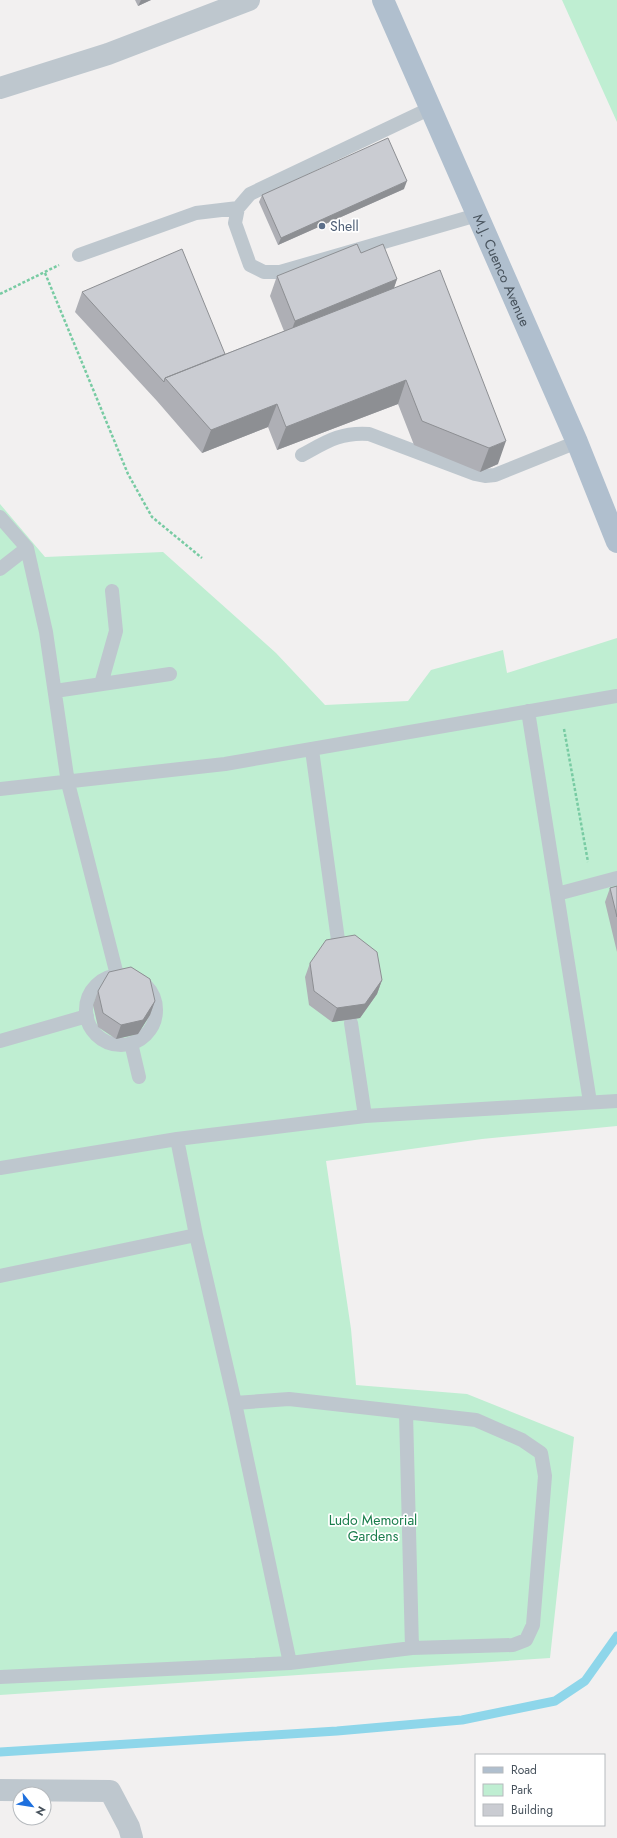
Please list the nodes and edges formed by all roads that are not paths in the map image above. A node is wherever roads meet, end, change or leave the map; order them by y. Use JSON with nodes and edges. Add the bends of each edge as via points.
{"nodes":[{"id":1,"x":249,"y":0,"type":"edge"},
{"id":2,"x":383,"y":0,"type":"edge"},
{"id":3,"x":0,"y":88,"type":"edge"},
{"id":4,"x":431,"y":108,"type":"junction"},
{"id":5,"x":238,"y":208,"type":"junction"},
{"id":6,"x":477,"y":216,"type":"junction"},
{"id":7,"x":80,"y":255,"type":"road end"},
{"id":8,"x":577,"y":442,"type":"junction"},
{"id":9,"x":302,"y":455,"type":"dead end"},
{"id":10,"x":0,"y":517,"type":"edge"},
{"id":11,"x":617,"y":542,"type":"edge"},
{"id":12,"x":27,"y":548,"type":"junction"},
{"id":13,"x":0,"y":569,"type":"edge"},
{"id":14,"x":112,"y":592,"type":"dead end"},
{"id":15,"x":170,"y":674,"type":"dead end"},
{"id":16,"x":101,"y":684,"type":"junction"},
{"id":17,"x":55,"y":691,"type":"junction"},
{"id":18,"x":617,"y":696,"type":"edge"},
{"id":19,"x":528,"y":711,"type":"junction"},
{"id":20,"x":312,"y":750,"type":"junction"},
{"id":21,"x":68,"y":783,"type":"junction"},
{"id":22,"x":0,"y":789,"type":"edge"},
{"id":23,"x":617,"y":878,"type":"edge"},
{"id":24,"x":557,"y":894,"type":"junction"},
{"id":25,"x":338,"y":940,"type":"edge"},
{"id":26,"x":117,"y":974,"type":"junction"},
{"id":27,"x":87,"y":1016,"type":"junction"},
{"id":28,"x":351,"y":1023,"type":"dead end"},
{"id":29,"x":0,"y":1041,"type":"edge"},
{"id":30,"x":131,"y":1043,"type":"junction"},
{"id":31,"x":139,"y":1077,"type":"dead end"},
{"id":32,"x":617,"y":1101,"type":"edge"},
{"id":33,"x":590,"y":1102,"type":"junction"},
{"id":34,"x":365,"y":1116,"type":"junction"},
{"id":35,"x":177,"y":1138,"type":"junction"},
{"id":36,"x":0,"y":1168,"type":"edge"},
{"id":37,"x":196,"y":1235,"type":"junction"},
{"id":38,"x":0,"y":1276,"type":"edge"},
{"id":39,"x":236,"y":1403,"type":"junction"},
{"id":40,"x":406,"y":1413,"type":"junction"},
{"id":41,"x":412,"y":1648,"type":"junction"},
{"id":42,"x":290,"y":1663,"type":"junction"},
{"id":43,"x":0,"y":1677,"type":"edge"},
{"id":44,"x":0,"y":1790,"type":"edge"},
{"id":45,"x":132,"y":1838,"type":"edge"}],
"edges":[{"from":1,"to":3,"type":"street","via":[[108,54]]},
{"from":2,"to":4,"type":"main road","name":"M.J. Cuenco Avenue"},
{"from":4,"to":5,"type":"lane","via":[[250,194]]},
{"from":4,"to":6,"type":"main road","name":"M.J. Cuenco Avenue"},
{"from":5,"to":6,"type":"lane","via":[[235,223],[250,265],[264,272],[280,272]]},
{"from":5,"to":7,"type":"lane","via":[[196,213]]},
{"from":6,"to":8,"type":"main road","name":"M.J. Cuenco Avenue"},
{"from":8,"to":9,"type":"lane","via":[[495,475],[485,476],[368,434],[338,436]]},
{"from":8,"to":11,"type":"main road","name":"M.J. Cuenco Avenue"},
{"from":10,"to":12,"type":"lane"},
{"from":12,"to":13,"type":"lane"},
{"from":12,"to":17,"type":"lane","via":[[46,632]]},
{"from":14,"to":16,"type":"lane","via":[[116,631]]},
{"from":15,"to":16,"type":"lane"},
{"from":16,"to":17,"type":"lane"},
{"from":17,"to":21,"type":"lane"},
{"from":18,"to":19,"type":"lane"},
{"from":19,"to":20,"type":"lane"},
{"from":19,"to":24,"type":"lane"},
{"from":20,"to":21,"type":"lane","via":[[225,764]]},
{"from":20,"to":25,"type":"lane"},
{"from":21,"to":22,"type":"lane"},
{"from":21,"to":26,"type":"lane"},
{"from":23,"to":24,"type":"lane"},
{"from":24,"to":33,"type":"lane"},
{"from":26,"to":27,"type":"lane","via":[[96,985],[86,1005]]},
{"from":26,"to":30,"type":"lane","via":[[139,979],[154,997],[156,1008],[150,1030]]},
{"from":27,"to":29,"type":"lane"},
{"from":27,"to":30,"type":"lane","via":[[90,1027],[98,1036],[119,1045]]},
{"from":28,"to":34,"type":"lane"},
{"from":30,"to":31,"type":"lane"},
{"from":32,"to":33,"type":"lane"},
{"from":33,"to":34,"type":"lane"},
{"from":34,"to":35,"type":"lane"},
{"from":35,"to":36,"type":"lane"},
{"from":35,"to":37,"type":"lane"},
{"from":37,"to":38,"type":"lane"},
{"from":37,"to":39,"type":"lane"},
{"from":39,"to":40,"type":"lane","via":[[289,1400]]},
{"from":39,"to":42,"type":"lane"},
{"from":40,"to":41,"type":"lane"},
{"from":40,"to":41,"type":"lane","via":[[476,1420],[522,1440],[541,1453],[545,1476],[533,1625],[526,1640],[513,1645]]},
{"from":41,"to":42,"type":"lane"},
{"from":42,"to":43,"type":"lane"},
{"from":44,"to":45,"type":"street","via":[[110,1791]]}]}
